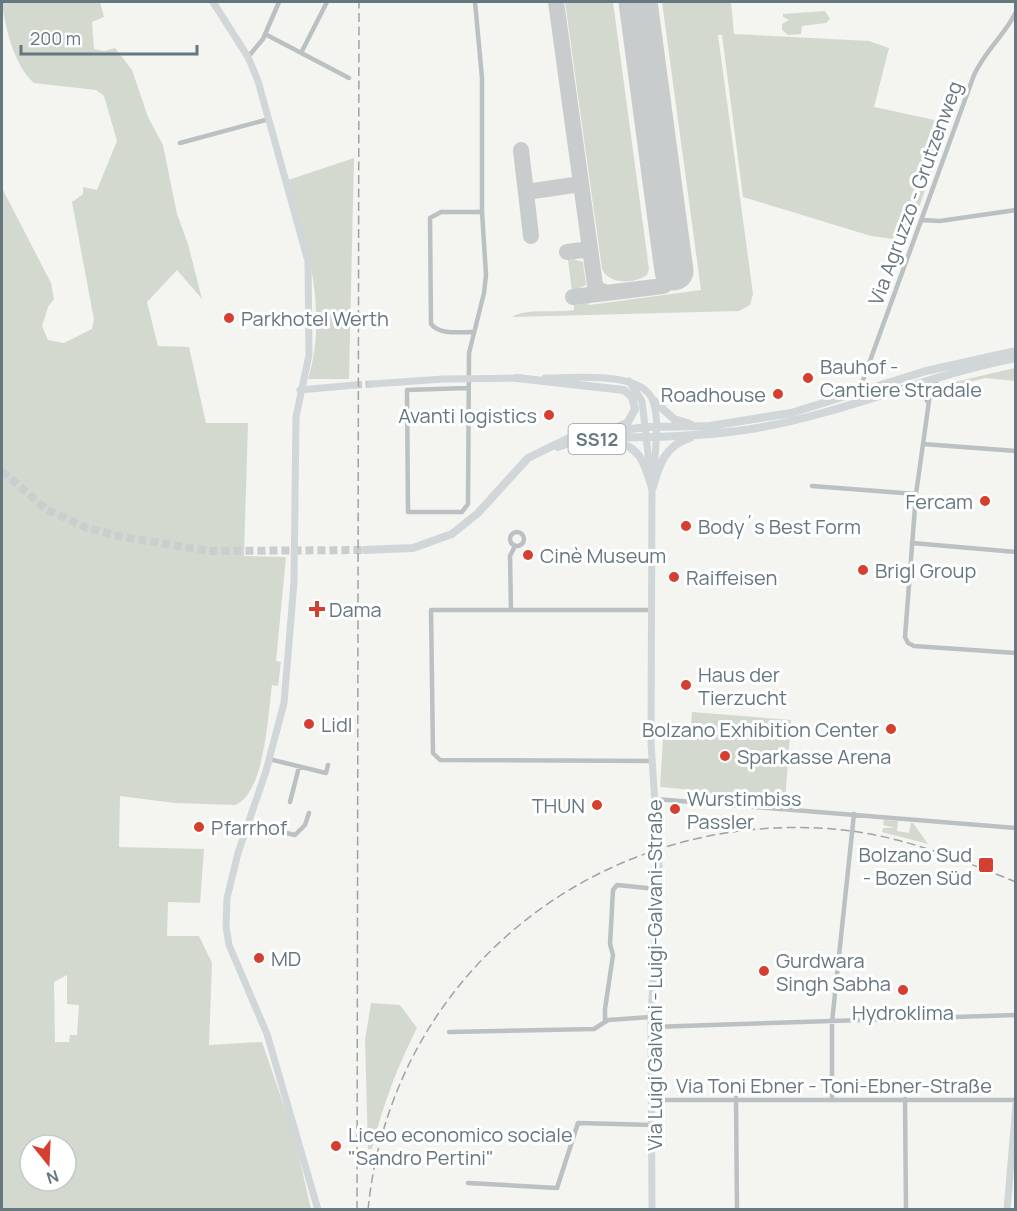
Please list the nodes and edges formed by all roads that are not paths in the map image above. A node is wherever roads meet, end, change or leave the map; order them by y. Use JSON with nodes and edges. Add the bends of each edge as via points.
{"nodes":[{"id":1,"x":213,"y":2,"type":"edge"},
{"id":2,"x":279,"y":2,"type":"edge"},
{"id":3,"x":327,"y":2,"type":"edge"},
{"id":4,"x":475,"y":2,"type":"edge"},
{"id":5,"x":1016,"y":12,"type":"edge"},
{"id":6,"x":265,"y":34,"type":"junction"},
{"id":7,"x":301,"y":53,"type":"junction"},
{"id":8,"x":248,"y":57,"type":"junction"},
{"id":9,"x":350,"y":78,"type":"dead end"},
{"id":10,"x":269,"y":119,"type":"junction"},
{"id":11,"x":180,"y":143,"type":"dead end"},
{"id":12,"x":1016,"y":210,"type":"edge"},
{"id":13,"x":482,"y":212,"type":"junction"},
{"id":14,"x":921,"y":220,"type":"junction"},
{"id":15,"x":472,"y":332,"type":"junction"},
{"id":16,"x":1016,"y":351,"type":"edge"},
{"id":17,"x":1016,"y":358,"type":"edge"},
{"id":18,"x":939,"y":377,"type":"junction"},
{"id":19,"x":467,"y":378,"type":"junction"},
{"id":20,"x":517,"y":378,"type":"junction"},
{"id":21,"x":628,"y":381,"type":"junction"},
{"id":22,"x":372,"y":384,"type":"tunnel mouth"},
{"id":23,"x":914,"y":385,"type":"junction"},
{"id":24,"x":354,"y":386,"type":"tunnel mouth"},
{"id":25,"x":467,"y":388,"type":"junction"},
{"id":26,"x":300,"y":390,"type":"junction"},
{"id":27,"x":860,"y":394,"type":"junction"},
{"id":28,"x":653,"y":400,"type":"junction"},
{"id":29,"x":928,"y":403,"type":"junction"},
{"id":30,"x":647,"y":427,"type":"junction"},
{"id":31,"x":656,"y":427,"type":"junction"},
{"id":32,"x":706,"y":427,"type":"junction"},
{"id":33,"x":591,"y":433,"type":"junction"},
{"id":34,"x":699,"y":435,"type":"junction"},
{"id":35,"x":652,"y":437,"type":"junction"},
{"id":36,"x":922,"y":444,"type":"junction"},
{"id":37,"x":548,"y":451,"type":"junction"},
{"id":38,"x":1016,"y":451,"type":"edge"},
{"id":39,"x":518,"y":469,"type":"junction"},
{"id":40,"x":812,"y":486,"type":"dead end"},
{"id":41,"x":652,"y":488,"type":"junction"},
{"id":42,"x":916,"y":494,"type":"junction"},
{"id":43,"x":912,"y":543,"type":"junction"},
{"id":44,"x":514,"y":546,"type":"dead end"},
{"id":45,"x":365,"y":550,"type":"tunnel mouth"},
{"id":46,"x":1016,"y":552,"type":"edge"},
{"id":47,"x":511,"y":610,"type":"junction"},
{"id":48,"x":652,"y":610,"type":"junction"},
{"id":49,"x":1016,"y":653,"type":"edge"},
{"id":50,"x":269,"y":759,"type":"junction"},
{"id":51,"x":653,"y":761,"type":"junction"},
{"id":52,"x":328,"y":765,"type":"dead end"},
{"id":53,"x":299,"y":767,"type":"junction"},
{"id":54,"x":655,"y":799,"type":"junction"},
{"id":55,"x":290,"y":802,"type":"dead end"},
{"id":56,"x":309,"y":813,"type":"dead end"},
{"id":57,"x":854,"y":814,"type":"junction"},
{"id":58,"x":247,"y":824,"type":"junction"},
{"id":59,"x":1016,"y":828,"type":"edge"},
{"id":60,"x":657,"y":889,"type":"junction"},
{"id":61,"x":1016,"y":1015,"type":"edge"},
{"id":62,"x":651,"y":1017,"type":"junction"},
{"id":63,"x":605,"y":1022,"type":"junction"},
{"id":64,"x":832,"y":1022,"type":"junction"},
{"id":65,"x":651,"y":1027,"type":"junction"},
{"id":66,"x":449,"y":1032,"type":"dead end"},
{"id":67,"x":736,"y":1098,"type":"junction"},
{"id":68,"x":832,"y":1099,"type":"junction"},
{"id":69,"x":905,"y":1099,"type":"junction"},
{"id":70,"x":653,"y":1100,"type":"junction"},
{"id":71,"x":1016,"y":1102,"type":"edge"},
{"id":72,"x":653,"y":1125,"type":"junction"},
{"id":73,"x":468,"y":1183,"type":"dead end"},
{"id":74,"x":318,"y":1209,"type":"edge"},
{"id":75,"x":652,"y":1209,"type":"edge"},
{"id":76,"x":737,"y":1209,"type":"edge"},
{"id":77,"x":906,"y":1209,"type":"edge"},
{"id":78,"x":1007,"y":1209,"type":"edge"}],
"edges":[{"from":1,"to":8,"type":"street"},
{"from":2,"to":6,"type":"street"},
{"from":3,"to":7,"type":"street"},
{"from":4,"to":13,"type":"street","via":[[482,78]]},
{"from":5,"to":14,"type":"street","name":"Via Agruzzo - Grutzenweg","via":[[986,50],[974,75]]},
{"from":6,"to":7,"type":"street"},
{"from":6,"to":8,"type":"street"},
{"from":7,"to":9,"type":"street"},
{"from":8,"to":10,"type":"street"},
{"from":10,"to":11,"type":"street"},
{"from":10,"to":26,"type":"street","via":[[308,262],[309,355]]},
{"from":12,"to":14,"type":"street"},
{"from":13,"to":15,"type":"street","via":[[484,293]]},
{"from":13,"to":15,"type":"street","via":[[441,212],[430,218],[431,324],[442,331]]},
{"from":14,"to":27,"type":"street","name":"Via Agruzzo - Grutzenweg"},
{"from":15,"to":19,"type":"street"},
{"from":16,"to":27,"type":"main road","via":[[926,371]]},
{"from":17,"to":18,"type":"main road"},
{"from":18,"to":23,"type":"main road"},
{"from":18,"to":29,"type":"street"},
{"from":19,"to":20,"type":"street"},
{"from":19,"to":22,"type":"street"},
{"from":19,"to":25,"type":"street"},
{"from":20,"to":21,"type":"street"},
{"from":20,"to":33,"type":"main road","via":[[612,386],[630,394],[635,409],[628,422],[622,427]]},
{"from":21,"to":28,"type":"street","via":[[648,392]]},
{"from":21,"to":30,"type":"street","via":[[640,395]]},
{"from":23,"to":29,"type":"street","via":[[922,389]]},
{"from":23,"to":34,"type":"main road","via":[[792,421]]},
{"from":24,"to":26,"type":"street"},
{"from":25,"to":25,"type":"street","via":[[406,390],[408,512],[462,512],[468,504]]},
{"from":26,"to":50,"type":"street","via":[[295,438],[296,523],[290,640],[284,702]]},
{"from":27,"to":32,"type":"main road","via":[[791,413]]},
{"from":28,"to":31,"type":"street"},
{"from":28,"to":32,"type":"main road","via":[[674,418]]},
{"from":29,"to":36,"type":"street"},
{"from":30,"to":31,"type":"main road"},
{"from":30,"to":33,"type":"main road"},
{"from":30,"to":35,"type":"street"},
{"from":31,"to":32,"type":"main road"},
{"from":31,"to":35,"type":"street"},
{"from":33,"to":39,"type":"main road","number":"SS12","via":[[532,454]]},
{"from":34,"to":35,"type":"main road"},
{"from":34,"to":41,"type":"main road","via":[[677,444],[661,459]]},
{"from":35,"to":37,"type":"main road","number":"SS12","via":[[586,440]]},
{"from":35,"to":41,"type":"street","name":"Via Luigi Galvani - Luigi-Galvani-Straße"},
{"from":36,"to":38,"type":"street"},
{"from":36,"to":42,"type":"street"},
{"from":37,"to":39,"type":"main road","number":"SS12"},
{"from":37,"to":41,"type":"main road","via":[[595,443],[624,444],[642,456]]},
{"from":39,"to":45,"type":"main road","number":"SS12","via":[[478,513],[452,534],[413,548]]},
{"from":40,"to":42,"type":"street"},
{"from":41,"to":48,"type":"street","name":"Via Luigi Galvani - Luigi-Galvani-Straße"},
{"from":42,"to":43,"type":"street"},
{"from":43,"to":46,"type":"street"},
{"from":43,"to":49,"type":"street","via":[[905,637],[908,643]]},
{"from":44,"to":47,"type":"street","via":[[510,556]]},
{"from":47,"to":48,"type":"street"},
{"from":47,"to":51,"type":"street","via":[[431,610],[433,753],[440,760]]},
{"from":48,"to":51,"type":"street","name":"Via Luigi Galvani - Luigi-Galvani-Straße"},
{"from":50,"to":53,"type":"street"},
{"from":50,"to":58,"type":"street"},
{"from":51,"to":54,"type":"street","name":"Via Luigi Galvani - Luigi-Galvani-Straße"},
{"from":52,"to":53,"type":"street","via":[[326,773]]},
{"from":53,"to":55,"type":"street"},
{"from":54,"to":57,"type":"street"},
{"from":54,"to":60,"type":"street","name":"Via Luigi Galvani - Luigi-Galvani-Straße"},
{"from":56,"to":58,"type":"street","via":[[296,835]]},
{"from":57,"to":59,"type":"street"},
{"from":57,"to":64,"type":"street"},
{"from":58,"to":74,"type":"street","via":[[227,898],[227,940],[267,1034]]},
{"from":60,"to":62,"type":"street","name":"Via Luigi Galvani - Luigi-Galvani-Straße"},
{"from":60,"to":63,"type":"street","via":[[617,885],[613,890],[613,956]]},
{"from":61,"to":64,"type":"street"},
{"from":62,"to":63,"type":"street"},
{"from":62,"to":65,"type":"street","name":"Via Luigi Galvani - Luigi-Galvani-Straße"},
{"from":63,"to":66,"type":"street","via":[[594,1029]]},
{"from":64,"to":65,"type":"street"},
{"from":64,"to":68,"type":"street"},
{"from":65,"to":70,"type":"street","name":"Via Luigi Galvani - Luigi-Galvani-Straße"},
{"from":67,"to":68,"type":"street","name":"Via Toni Ebner - Toni-Ebner-Straße"},
{"from":67,"to":70,"type":"street","name":"Via Toni Ebner - Toni-Ebner-Straße"},
{"from":67,"to":76,"type":"street"},
{"from":68,"to":69,"type":"street","name":"Via Toni Ebner - Toni-Ebner-Straße"},
{"from":69,"to":71,"type":"street","name":"Via Toni Ebner - Toni-Ebner-Straße"},
{"from":69,"to":77,"type":"street"},
{"from":70,"to":72,"type":"street","name":"Via Luigi Galvani - Luigi-Galvani-Straße"},
{"from":71,"to":78,"type":"street"},
{"from":72,"to":73,"type":"street","via":[[578,1124],[557,1188]]},
{"from":72,"to":75,"type":"street","name":"Via Luigi Galvani - Luigi-Galvani-Straße"}]}
